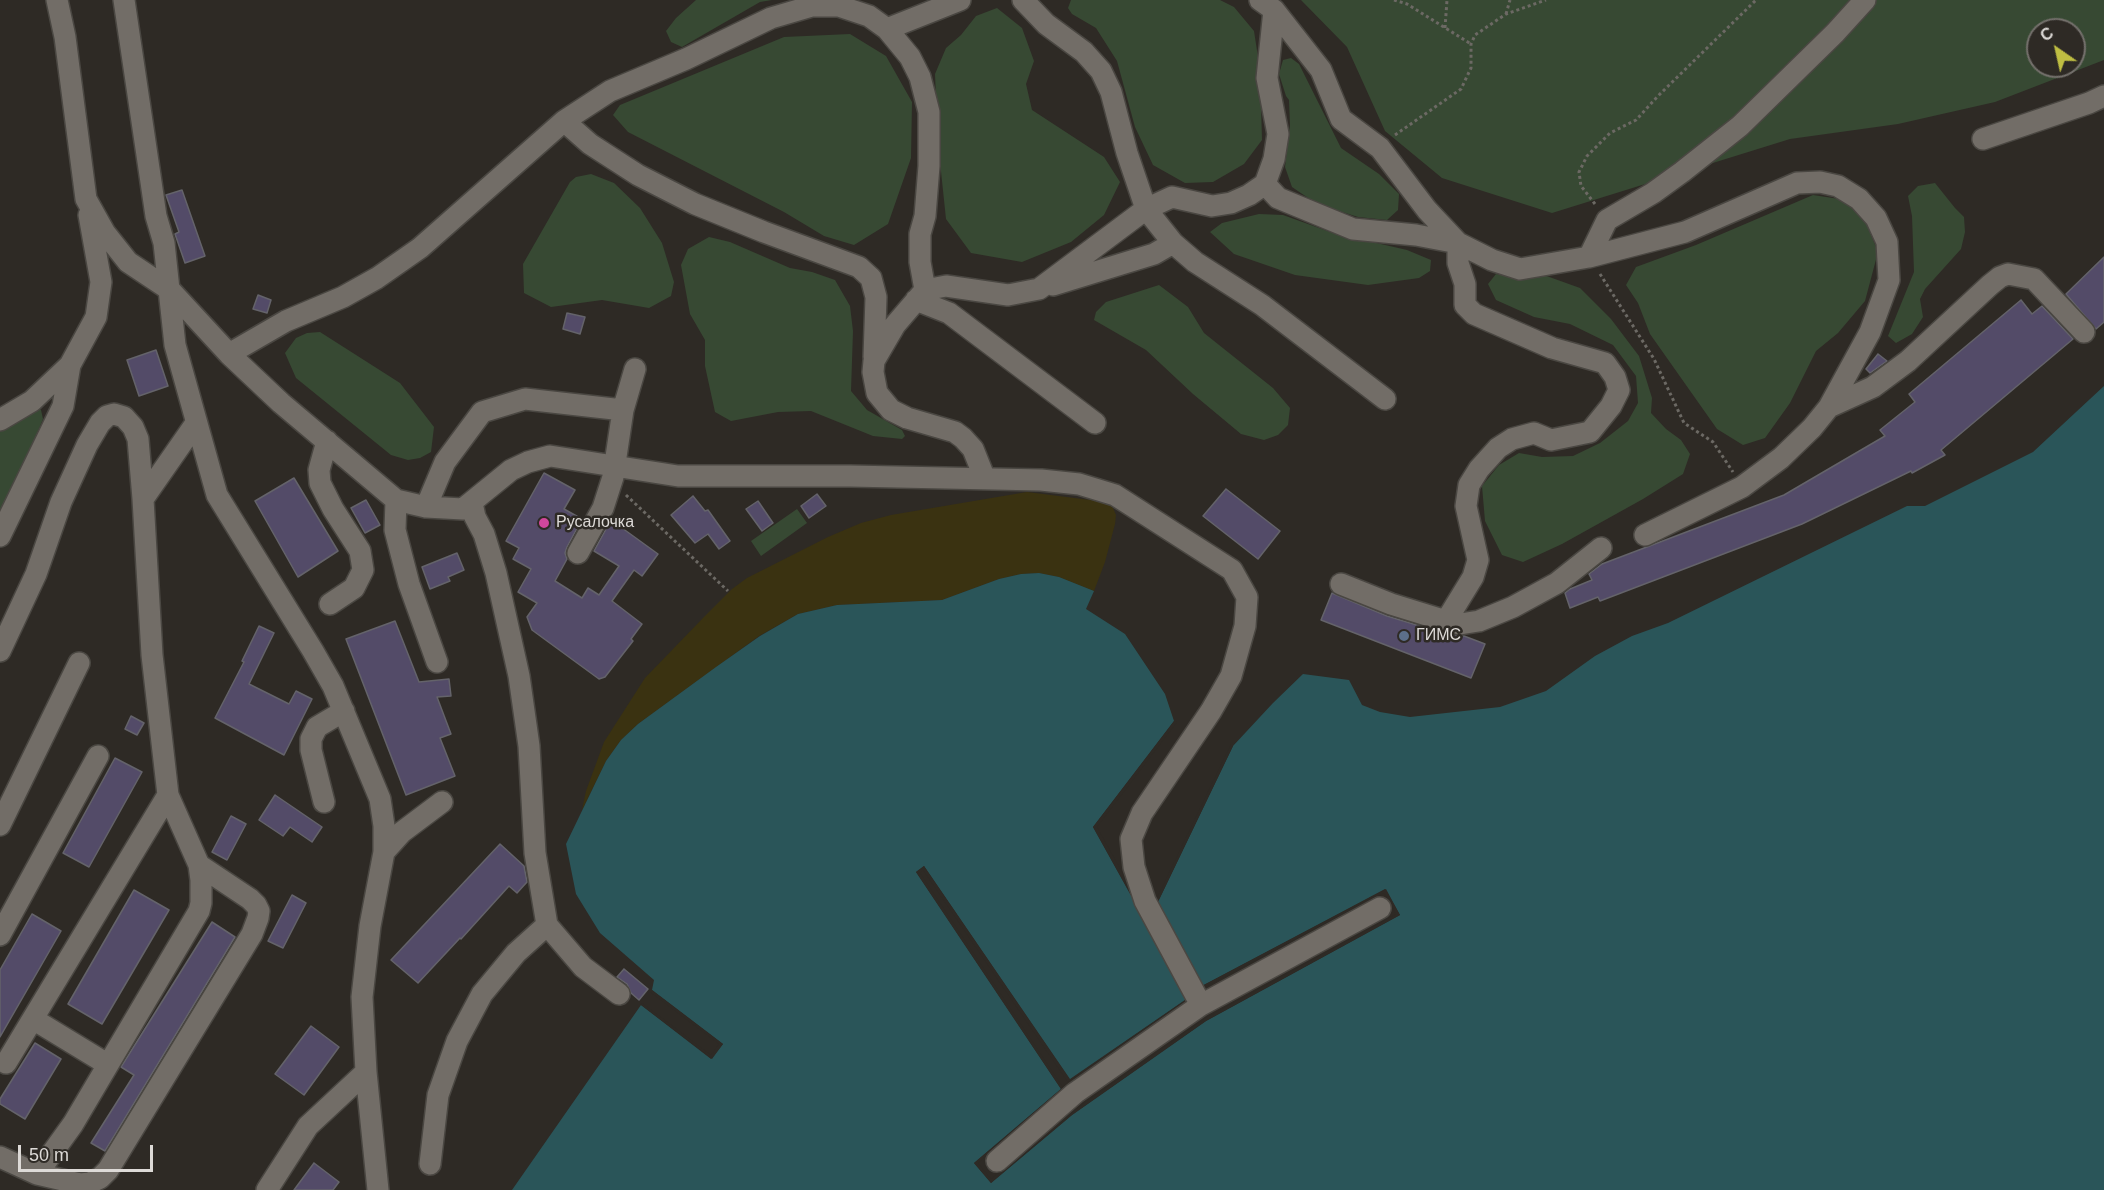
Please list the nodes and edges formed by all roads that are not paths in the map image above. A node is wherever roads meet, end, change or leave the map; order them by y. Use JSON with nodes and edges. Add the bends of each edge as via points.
{"nodes":[{"id":1,"x":57,"y":0,"type":"edge"},
{"id":2,"x":124,"y":0,"type":"edge"},
{"id":3,"x":960,"y":0,"type":"edge"},
{"id":4,"x":1023,"y":0,"type":"edge"},
{"id":5,"x":1865,"y":0,"type":"edge"},
{"id":6,"x":1267,"y":5,"type":"edge"},
{"id":7,"x":887,"y":29,"type":"junction"},
{"id":8,"x":2104,"y":96,"type":"edge"},
{"id":9,"x":564,"y":121,"type":"junction"},
{"id":10,"x":1983,"y":140,"type":"dead end"},
{"id":11,"x":1265,"y":184,"type":"junction"},
{"id":12,"x":86,"y":199,"type":"junction"},
{"id":13,"x":1146,"y":209,"type":"junction"},
{"id":14,"x":1173,"y":243,"type":"junction"},
{"id":15,"x":1458,"y":243,"type":"junction"},
{"id":16,"x":1589,"y":257,"type":"junction"},
{"id":17,"x":170,"y":290,"type":"junction"},
{"id":18,"x":1039,"y":290,"type":"junction"},
{"id":19,"x":920,"y":295,"type":"junction"},
{"id":20,"x":2084,"y":332,"type":"dead end"},
{"id":21,"x":229,"y":354,"type":"junction"},
{"id":22,"x":874,"y":361,"type":"junction"},
{"id":23,"x":70,"y":365,"type":"junction"},
{"id":24,"x":635,"y":369,"type":"dead end"},
{"id":25,"x":1385,"y":399,"type":"dead end"},
{"id":26,"x":1829,"y":407,"type":"junction"},
{"id":27,"x":623,"y":410,"type":"junction"},
{"id":28,"x":0,"y":420,"type":"edge"},
{"id":29,"x":196,"y":423,"type":"junction"},
{"id":30,"x":1095,"y":423,"type":"dead end"},
{"id":31,"x":327,"y":441,"type":"junction"},
{"id":32,"x":614,"y":472,"type":"junction"},
{"id":33,"x":985,"y":479,"type":"junction"},
{"id":34,"x":143,"y":499,"type":"junction"},
{"id":35,"x":396,"y":500,"type":"junction"},
{"id":36,"x":472,"y":503,"type":"junction"},
{"id":37,"x":426,"y":507,"type":"junction"},
{"id":38,"x":1645,"y":535,"type":"dead end"},
{"id":39,"x":0,"y":536,"type":"edge"},
{"id":40,"x":1601,"y":549,"type":"dead end"},
{"id":41,"x":579,"y":553,"type":"dead end"},
{"id":42,"x":1341,"y":584,"type":"dead end"},
{"id":43,"x":330,"y":603,"type":"dead end"},
{"id":44,"x":1446,"y":621,"type":"junction"},
{"id":45,"x":0,"y":651,"type":"edge"},
{"id":46,"x":437,"y":662,"type":"dead end"},
{"id":47,"x":79,"y":663,"type":"dead end"},
{"id":48,"x":344,"y":711,"type":"junction"},
{"id":49,"x":98,"y":756,"type":"dead end"},
{"id":50,"x":168,"y":795,"type":"junction"},
{"id":51,"x":324,"y":802,"type":"dead end"},
{"id":52,"x":442,"y":802,"type":"dead end"},
{"id":53,"x":0,"y":825,"type":"edge"},
{"id":54,"x":384,"y":852,"type":"junction"},
{"id":55,"x":199,"y":865,"type":"junction"},
{"id":56,"x":1380,"y":908,"type":"dead end"},
{"id":57,"x":547,"y":925,"type":"junction"},
{"id":58,"x":0,"y":935,"type":"edge"},
{"id":59,"x":619,"y":994,"type":"dead end"},
{"id":60,"x":1201,"y":1005,"type":"junction"},
{"id":61,"x":33,"y":1019,"type":"junction"},
{"id":62,"x":6,"y":1063,"type":"dead end"},
{"id":63,"x":107,"y":1064,"type":"junction"},
{"id":64,"x":366,"y":1072,"type":"junction"},
{"id":65,"x":0,"y":1157,"type":"edge"},
{"id":66,"x":997,"y":1161,"type":"dead end"},
{"id":67,"x":430,"y":1164,"type":"dead end"},
{"id":68,"x":38,"y":1174,"type":"junction"},
{"id":69,"x":377,"y":1180,"type":"edge"},
{"id":70,"x":267,"y":1190,"type":"edge"},
{"id":71,"x":363,"y":1190,"type":"edge"}],
"edges":[{"from":1,"to":12,"type":"street"},
{"from":2,"to":17,"type":"street"},
{"from":3,"to":7,"type":"street"},
{"from":4,"to":13,"type":"street","via":[[1101,71]]},
{"from":5,"to":16,"type":"street","via":[[1740,126],[1672,179],[1607,220]]},
{"from":6,"to":11,"type":"street","via":[[1267,78],[1278,134]]},
{"from":6,"to":15,"type":"street","via":[[1321,70],[1341,119],[1380,148],[1427,210]]},
{"from":7,"to":9,"type":"street","via":[[869,15],[839,6],[812,6],[771,18],[610,91]]},
{"from":7,"to":19,"type":"street","via":[[910,57],[929,111]]},
{"from":8,"to":10,"type":"street"},
{"from":9,"to":21,"type":"street","via":[[420,248],[343,297],[286,321]]},
{"from":9,"to":22,"type":"street","via":[[590,144],[695,204],[859,267],[871,278],[876,297]]},
{"from":11,"to":13,"type":"street","via":[[1231,203],[1212,206],[1172,197]]},
{"from":11,"to":15,"type":"street","via":[[1278,198],[1353,229]]},
{"from":12,"to":17,"type":"street","via":[[128,262]]},
{"from":12,"to":23,"type":"street","via":[[101,282],[96,317]]},
{"from":13,"to":14,"type":"street"},
{"from":13,"to":18,"type":"street"},
{"from":14,"to":18,"type":"street","via":[[1154,254]]},
{"from":14,"to":25,"type":"street"},
{"from":15,"to":16,"type":"street","via":[[1492,260],[1520,268]]},
{"from":15,"to":44,"type":"street","via":[[1466,305],[1474,314],[1552,348],[1605,363],[1619,390],[1590,432],[1551,440],[1534,434],[1512,439],[1479,469],[1469,485],[1466,506],[1478,560],[1473,577]]},
{"from":16,"to":26,"type":"street","via":[[1685,232],[1797,183],[1838,186],[1859,199],[1876,218],[1887,242],[1889,280],[1870,332]]},
{"from":17,"to":21,"type":"street"},
{"from":17,"to":29,"type":"street","via":[[175,345]]},
{"from":18,"to":19,"type":"street","via":[[1008,295],[946,286]]},
{"from":19,"to":22,"type":"street"},
{"from":19,"to":30,"type":"street"},
{"from":20,"to":26,"type":"street","via":[[2034,279],[2008,274],[1989,285],[1908,361],[1873,387]]},
{"from":21,"to":31,"type":"street"},
{"from":22,"to":33,"type":"street","via":[[877,393],[891,410],[955,432],[973,449]]},
{"from":23,"to":28,"type":"street","via":[[32,401]]},
{"from":23,"to":39,"type":"street","via":[[63,406]]},
{"from":24,"to":27,"type":"street"},
{"from":26,"to":38,"type":"street","via":[[1781,458],[1742,487]]},
{"from":27,"to":32,"type":"street"},
{"from":27,"to":37,"type":"street","via":[[525,399],[482,412],[445,462]]},
{"from":29,"to":34,"type":"street"},
{"from":29,"to":48,"type":"street","via":[[217,495],[314,651]]},
{"from":31,"to":35,"type":"street"},
{"from":31,"to":43,"type":"street","via":[[319,470],[320,483],[360,552],[363,570],[354,588]]},
{"from":32,"to":33,"type":"street"},
{"from":32,"to":36,"type":"street","via":[[550,456],[511,470]]},
{"from":32,"to":41,"type":"street","via":[[603,508]]},
{"from":33,"to":60,"type":"street","via":[[1079,484],[1115,495],[1232,570],[1247,597],[1245,626],[1231,676],[1142,813],[1131,839],[1144,901]]},
{"from":34,"to":45,"type":"street","via":[[138,438],[124,417],[107,416],[87,445],[61,502],[36,574]]},
{"from":34,"to":50,"type":"street","via":[[152,655]]},
{"from":35,"to":37,"type":"street"},
{"from":35,"to":46,"type":"street","via":[[395,530],[409,584]]},
{"from":36,"to":37,"type":"street","via":[[463,509]]},
{"from":36,"to":57,"type":"street","via":[[496,573],[519,676]]},
{"from":40,"to":44,"type":"street","via":[[1557,584],[1513,607],[1479,621]]},
{"from":42,"to":44,"type":"street"},
{"from":47,"to":53,"type":"street"},
{"from":48,"to":51,"type":"street","via":[[316,727],[310,738]]},
{"from":48,"to":54,"type":"street","via":[[380,799]]},
{"from":49,"to":58,"type":"street"},
{"from":50,"to":55,"type":"street"},
{"from":50,"to":61,"type":"street"},
{"from":52,"to":54,"type":"street","via":[[402,832]]},
{"from":54,"to":64,"type":"street","via":[[362,997]]},
{"from":55,"to":63,"type":"street","via":[[199,911]]},
{"from":55,"to":68,"type":"street","via":[[256,905],[258,918],[252,934],[108,1170],[100,1178],[80,1184]]},
{"from":56,"to":60,"type":"street"},
{"from":57,"to":59,"type":"street","via":[[583,967]]},
{"from":57,"to":67,"type":"street","via":[[516,953],[482,994],[457,1041],[438,1095]]},
{"from":60,"to":66,"type":"street","via":[[1075,1093]]},
{"from":61,"to":62,"type":"street"},
{"from":61,"to":63,"type":"street"},
{"from":63,"to":68,"type":"street","via":[[73,1124]]},
{"from":64,"to":69,"type":"street"},
{"from":64,"to":70,"type":"street","via":[[308,1125]]},
{"from":65,"to":68,"type":"street"},
{"from":69,"to":71,"type":"street"}]}
